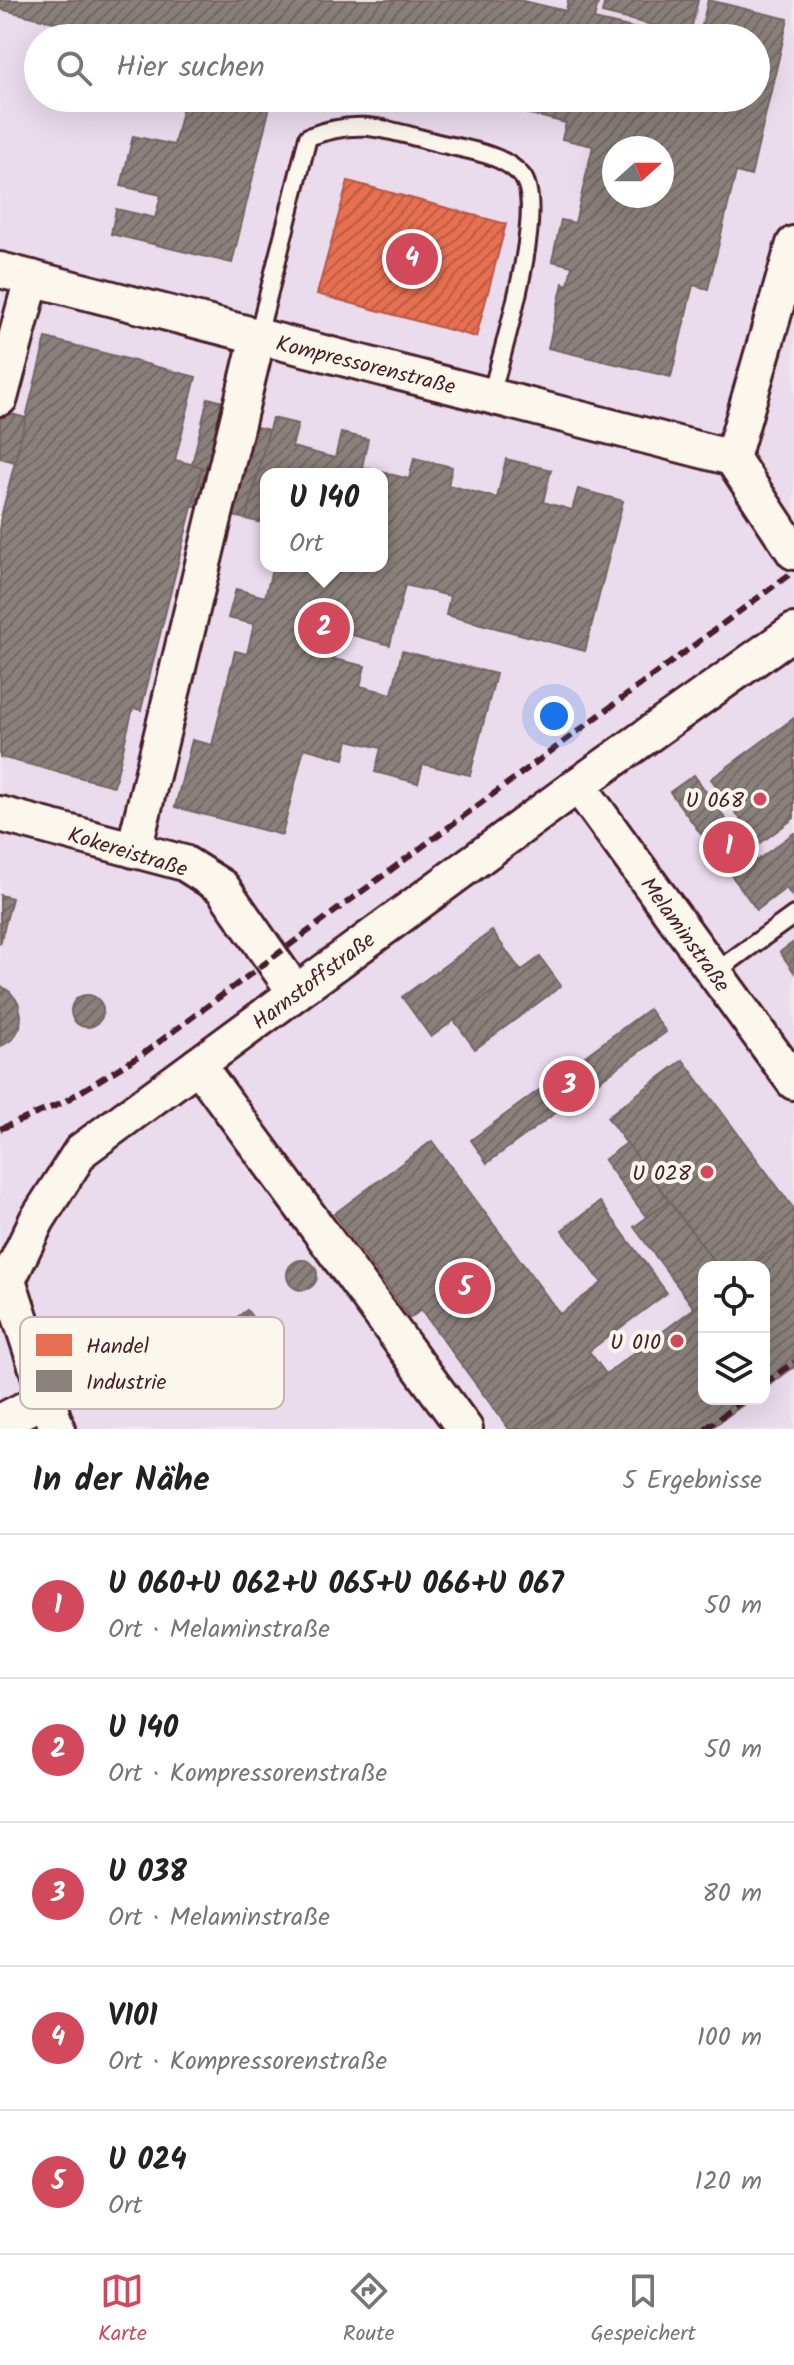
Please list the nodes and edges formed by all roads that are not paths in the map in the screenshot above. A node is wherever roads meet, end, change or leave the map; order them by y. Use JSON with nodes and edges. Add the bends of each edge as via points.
{"nodes":[{"id":1,"x":794,"y":244,"type":"edge"},
{"id":2,"x":16,"y":274,"type":"edge"},
{"id":3,"x":258,"y":336,"type":"junction"},
{"id":4,"x":491,"y":396,"type":"junction"},
{"id":5,"x":0,"y":398,"type":"edge"},
{"id":6,"x":732,"y":458,"type":"junction"},
{"id":7,"x":794,"y":552,"type":"edge"},
{"id":8,"x":794,"y":631,"type":"edge"},
{"id":9,"x":578,"y":785,"type":"junction"},
{"id":10,"x":0,"y":814,"type":"edge"},
{"id":11,"x":134,"y":850,"type":"junction"},
{"id":12,"x":794,"y":915,"type":"edge"},
{"id":13,"x":714,"y":973,"type":"junction"},
{"id":14,"x":295,"y":992,"type":"junction"},
{"id":15,"x":198,"y":1065,"type":"junction"},
{"id":16,"x":794,"y":1082,"type":"edge"},
{"id":17,"x":4,"y":1281,"type":"edge"},
{"id":18,"x":20,"y":1325,"type":"edge"},
{"id":19,"x":52,"y":1414,"type":"edge"},
{"id":20,"x":0,"y":1422,"type":"edge"},
{"id":21,"x":465,"y":1429,"type":"edge"}],
"edges":[{"from":1,"to":6,"type":"street"},
{"from":2,"to":3,"type":"street","name":"Kompressorenstraße"},
{"from":2,"to":5,"type":"street"},
{"from":3,"to":4,"type":"street","name":"Kompressorenstraße"},
{"from":3,"to":4,"type":"lane","via":[[308,137],[331,128],[366,125],[500,158],[523,178],[531,206],[528,244]]},
{"from":3,"to":11,"type":"street"},
{"from":4,"to":6,"type":"street","name":"Kompressorenstraße"},
{"from":6,"to":7,"type":"street"},
{"from":8,"to":9,"type":"street","name":"Harnstoffstraße"},
{"from":9,"to":13,"type":"street","name":"Melaminstraße"},
{"from":9,"to":14,"type":"street","name":"Harnstoffstraße"},
{"from":10,"to":11,"type":"street","name":"Kokereistraße"},
{"from":11,"to":14,"type":"street","name":"Kokereistraße","via":[[184,863],[222,887]]},
{"from":12,"to":13,"type":"lane"},
{"from":13,"to":16,"type":"street","name":"Melaminstraße"},
{"from":14,"to":15,"type":"street","name":"Harnstoffstraße"},
{"from":15,"to":17,"type":"street","name":"Harnstoffstraße","via":[[81,1151]]},
{"from":15,"to":21,"type":"street"},
{"from":17,"to":18,"type":"street","name":"Harnstoffstraße"},
{"from":19,"to":20,"type":"street"}]}
